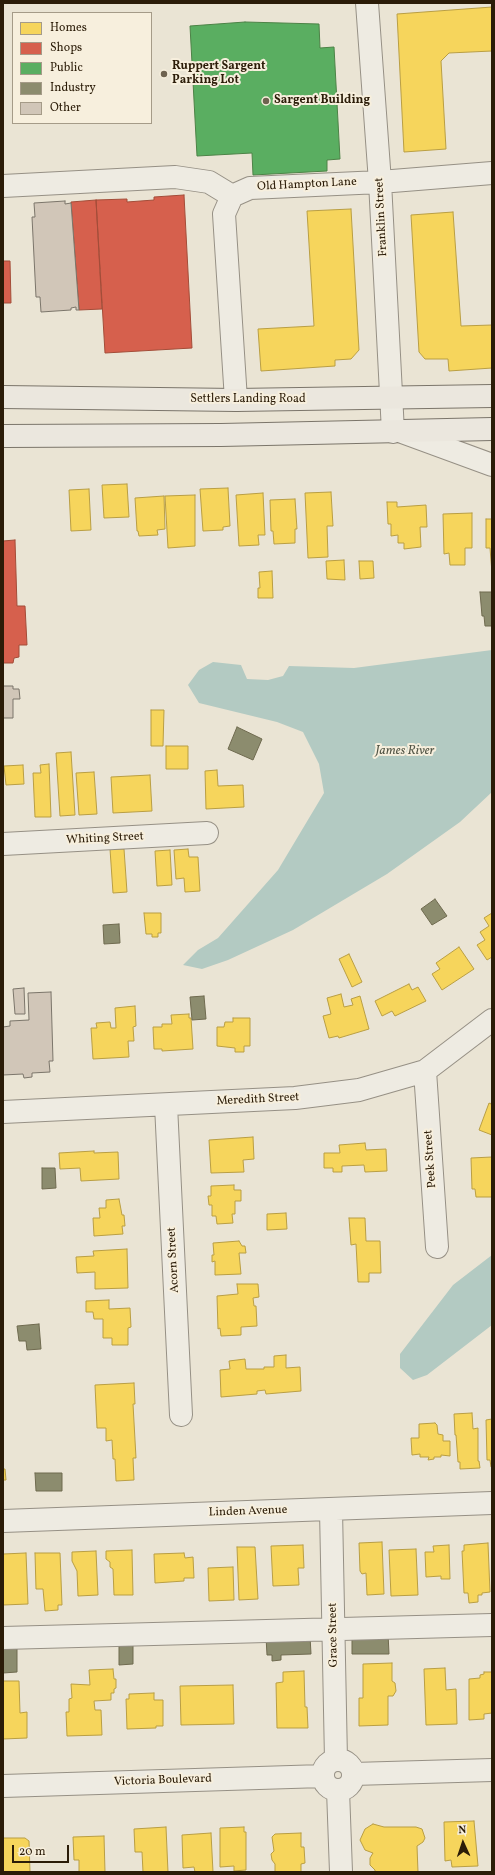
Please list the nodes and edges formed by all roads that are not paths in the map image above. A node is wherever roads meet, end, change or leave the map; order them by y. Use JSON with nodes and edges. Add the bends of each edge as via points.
{"nodes":[{"id":1,"x":367,"y":3,"type":"edge"},
{"id":2,"x":492,"y":172,"type":"edge"},
{"id":3,"x":380,"y":182,"type":"junction"},
{"id":4,"x":3,"y":186,"type":"edge"},
{"id":5,"x":232,"y":196,"type":"junction"},
{"id":6,"x":492,"y":396,"type":"edge"},
{"id":7,"x":3,"y":397,"type":"edge"},
{"id":8,"x":392,"y":398,"type":"junction"},
{"id":9,"x":236,"y":400,"type":"junction"},
{"id":10,"x":492,"y":429,"type":"edge"},
{"id":11,"x":397,"y":432,"type":"junction"},
{"id":12,"x":3,"y":436,"type":"edge"},
{"id":13,"x":492,"y":465,"type":"edge"},
{"id":14,"x":207,"y":833,"type":"dead end"},
{"id":15,"x":3,"y":844,"type":"edge"},
{"id":16,"x":492,"y":1020,"type":"edge"},
{"id":17,"x":425,"y":1071,"type":"junction"},
{"id":18,"x":166,"y":1104,"type":"junction"},
{"id":19,"x":3,"y":1112,"type":"edge"},
{"id":20,"x":437,"y":1247,"type":"dead end"},
{"id":21,"x":182,"y":1415,"type":"dead end"},
{"id":22,"x":492,"y":1503,"type":"edge"},
{"id":23,"x":330,"y":1510,"type":"junction"},
{"id":24,"x":3,"y":1521,"type":"edge"},
{"id":25,"x":492,"y":1624,"type":"edge"},
{"id":26,"x":333,"y":1628,"type":"junction"},
{"id":27,"x":3,"y":1638,"type":"edge"},
{"id":28,"x":336,"y":1760,"type":"junction"},
{"id":29,"x":492,"y":1770,"type":"edge"},
{"id":30,"x":353,"y":1774,"type":"junction"},
{"id":31,"x":330,"y":1783,"type":"junction"},
{"id":32,"x":3,"y":1786,"type":"edge"},
{"id":33,"x":341,"y":1872,"type":"edge"}],
"edges":[{"from":1,"to":3,"type":"street","name":"Franklin Street"},
{"from":2,"to":3,"type":"street","name":"Old Hampton Lane"},
{"from":3,"to":5,"type":"street","name":"Old Hampton Lane","via":[[250,188]]},
{"from":3,"to":8,"type":"street","name":"Franklin Street"},
{"from":4,"to":5,"type":"street","via":[[175,177],[210,182]]},
{"from":5,"to":9,"type":"street","via":[[224,214]]},
{"from":6,"to":8,"type":"main road","name":"Settlers Landing Road"},
{"from":7,"to":9,"type":"main road","name":"Settlers Landing Road"},
{"from":8,"to":9,"type":"main road","name":"Settlers Landing Road"},
{"from":8,"to":11,"type":"street","name":"Franklin Street"},
{"from":10,"to":11,"type":"main road"},
{"from":11,"to":12,"type":"main road"},
{"from":11,"to":13,"type":"street"},
{"from":14,"to":15,"type":"street","name":"Whiting Street"},
{"from":16,"to":17,"type":"street","name":"Meredith Street"},
{"from":17,"to":18,"type":"street","name":"Meredith Street","via":[[359,1090],[302,1098]]},
{"from":17,"to":20,"type":"street","name":"Peek Street"},
{"from":18,"to":19,"type":"street","name":"Meredith Street"},
{"from":18,"to":21,"type":"street","name":"Acorn Street"},
{"from":22,"to":23,"type":"street","name":"Linden Avenue"},
{"from":23,"to":24,"type":"street","name":"Linden Avenue"},
{"from":23,"to":26,"type":"street","name":"Grace Street"},
{"from":25,"to":26,"type":"street"},
{"from":26,"to":27,"type":"street"},
{"from":26,"to":28,"type":"street","name":"Grace Street"},
{"from":28,"to":30,"type":"street","via":[[349,1764]]},
{"from":28,"to":31,"type":"street","via":[[326,1765]]},
{"from":29,"to":30,"type":"street"},
{"from":30,"to":31,"type":"street","via":[[348,1786]]},
{"from":31,"to":32,"type":"street","name":"Victoria Boulevard"},
{"from":31,"to":33,"type":"street"}]}
